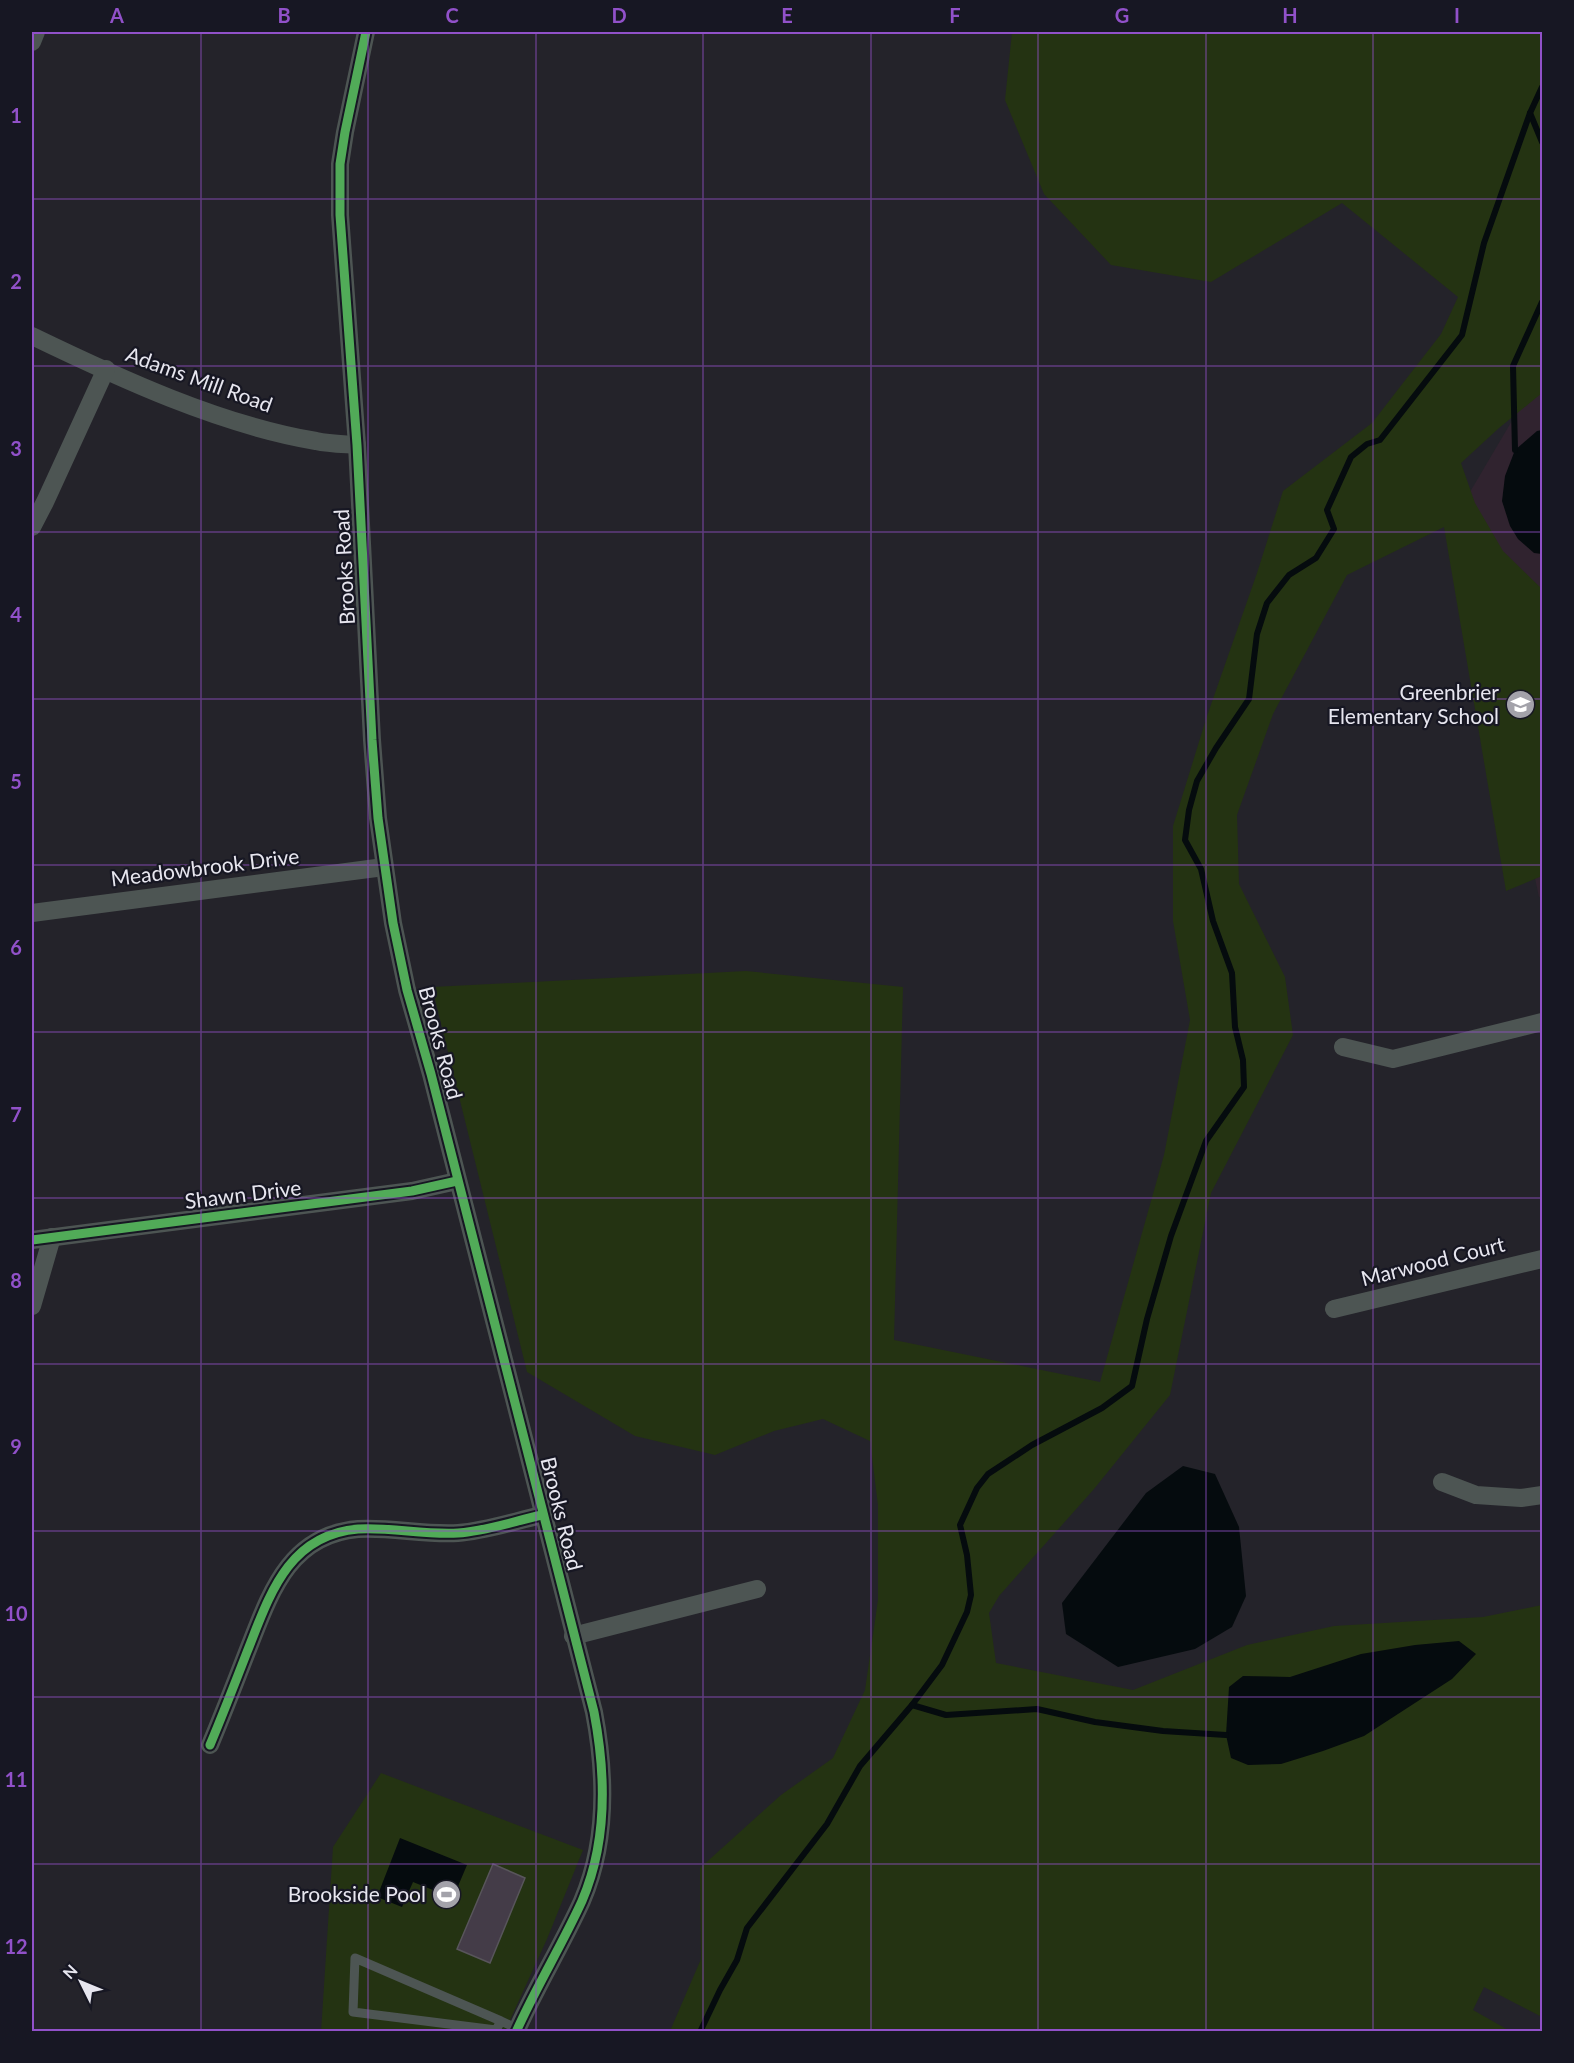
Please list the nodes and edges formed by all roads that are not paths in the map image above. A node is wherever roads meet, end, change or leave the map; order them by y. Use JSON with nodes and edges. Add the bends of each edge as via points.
{"nodes":[{"id":1,"x":36,"y":32,"type":"edge"},
{"id":2,"x":366,"y":32,"type":"edge"},
{"id":3,"x":32,"y":42,"type":"edge"},
{"id":4,"x":32,"y":336,"type":"edge"},
{"id":5,"x":106,"y":369,"type":"junction"},
{"id":6,"x":357,"y":445,"type":"junction"},
{"id":7,"x":32,"y":527,"type":"edge"},
{"id":8,"x":384,"y":867,"type":"junction"},
{"id":9,"x":32,"y":913,"type":"edge"},
{"id":10,"x":1542,"y":1022,"type":"edge"},
{"id":11,"x":1343,"y":1047,"type":"dead end"},
{"id":12,"x":457,"y":1181,"type":"junction"},
{"id":13,"x":52,"y":1237,"type":"junction"},
{"id":14,"x":32,"y":1240,"type":"edge"},
{"id":15,"x":1542,"y":1258,"type":"edge"},
{"id":16,"x":32,"y":1306,"type":"edge"},
{"id":17,"x":1334,"y":1309,"type":"dead end"},
{"id":18,"x":1442,"y":1482,"type":"dead end"},
{"id":19,"x":1542,"y":1495,"type":"edge"},
{"id":20,"x":542,"y":1515,"type":"junction"},
{"id":21,"x":757,"y":1589,"type":"dead end"},
{"id":22,"x":573,"y":1636,"type":"junction"},
{"id":23,"x":210,"y":1746,"type":"dead end"},
{"id":24,"x":501,"y":2021,"type":"junction"},
{"id":25,"x":517,"y":2030,"type":"edge"}],
"edges":[{"from":1,"to":3,"type":"street"},
{"from":2,"to":6,"type":"street","name":"Brooks Road","via":[[340,164],[340,215]]},
{"from":4,"to":5,"type":"street","name":"Adams Mill Road"},
{"from":5,"to":6,"type":"street","name":"Adams Mill Road","via":[[224,418],[316,442]]},
{"from":5,"to":7,"type":"street"},
{"from":6,"to":8,"type":"street","name":"Brooks Road","via":[[372,740]]},
{"from":8,"to":9,"type":"street","name":"Meadowbrook Drive"},
{"from":8,"to":12,"type":"street","name":"Brooks Road","via":[[407,990]]},
{"from":10,"to":11,"type":"street","via":[[1393,1059]]},
{"from":12,"to":13,"type":"street","name":"Shawn Drive","via":[[412,1191]]},
{"from":12,"to":20,"type":"street","name":"Brooks Road"},
{"from":13,"to":14,"type":"street","name":"Shawn Drive"},
{"from":13,"to":16,"type":"street"},
{"from":15,"to":17,"type":"street","name":"Marwood Court"},
{"from":18,"to":19,"type":"street","via":[[1476,1495]]},
{"from":20,"to":22,"type":"street","name":"Brooks Road"},
{"from":20,"to":23,"type":"street","via":[[456,1533],[355,1530],[310,1545],[285,1569],[270,1593]]},
{"from":21,"to":22,"type":"street"},
{"from":22,"to":25,"type":"street","name":"Brooks Road","via":[[601,1750],[600,1835],[582,1900]]},
{"from":24,"to":24,"type":"lane","via":[[375,1967],[355,1958],[353,2012],[496,2030]]},
{"from":24,"to":25,"type":"lane"}]}
